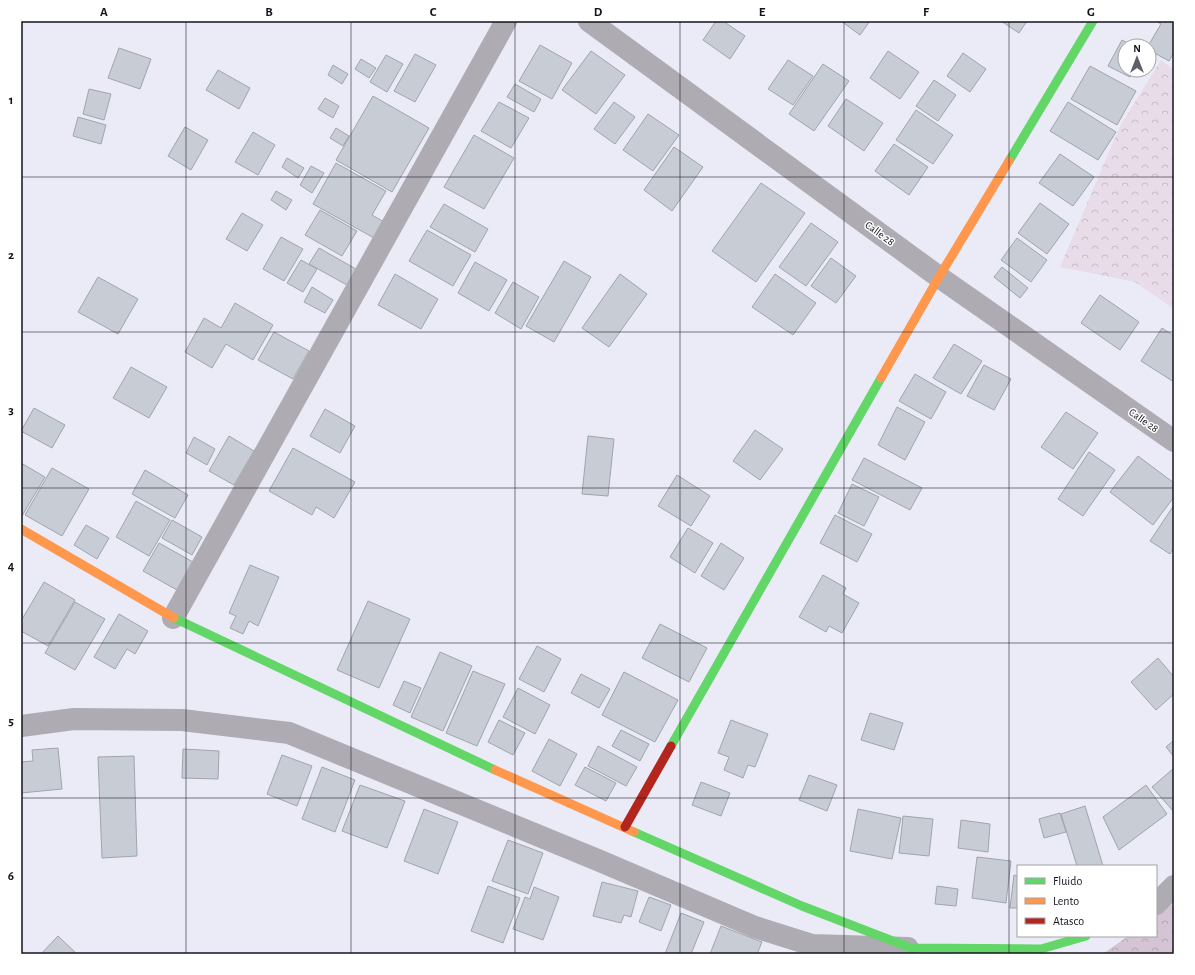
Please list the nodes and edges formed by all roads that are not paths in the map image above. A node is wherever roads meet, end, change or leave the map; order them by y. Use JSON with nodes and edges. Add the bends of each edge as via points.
{"nodes":[{"id":1,"x":506,"y":21,"type":"edge"},
{"id":2,"x":589,"y":21,"type":"edge"},
{"id":3,"x":1093,"y":21,"type":"edge"},
{"id":4,"x":939,"y":276,"type":"junction"},
{"id":5,"x":1174,"y":441,"type":"edge"},
{"id":6,"x":21,"y":529,"type":"edge"},
{"id":7,"x":173,"y":618,"type":"junction"},
{"id":8,"x":21,"y":726,"type":"edge"},
{"id":9,"x":625,"y":827,"type":"junction"},
{"id":10,"x":1174,"y":886,"type":"edge"},
{"id":11,"x":1157,"y":903,"type":"edge"},
{"id":12,"x":1083,"y":937,"type":"edge"},
{"id":13,"x":911,"y":948,"type":"junction"}],
"edges":[{"from":1,"to":7,"type":"street"},
{"from":2,"to":4,"type":"street","name":"Calle 28"},
{"from":3,"to":4,"type":"street"},
{"from":4,"to":5,"type":"street","name":"Calle 28"},
{"from":4,"to":9,"type":"street"},
{"from":6,"to":7,"type":"street"},
{"from":7,"to":9,"type":"street","via":[[457,753]]},
{"from":8,"to":13,"type":"street","via":[[74,719],[182,720],[289,733],[755,927],[812,945]]},
{"from":9,"to":13,"type":"street","via":[[802,906]]},
{"from":10,"to":11,"type":"street"},
{"from":12,"to":13,"type":"street","via":[[1041,949]]}]}
